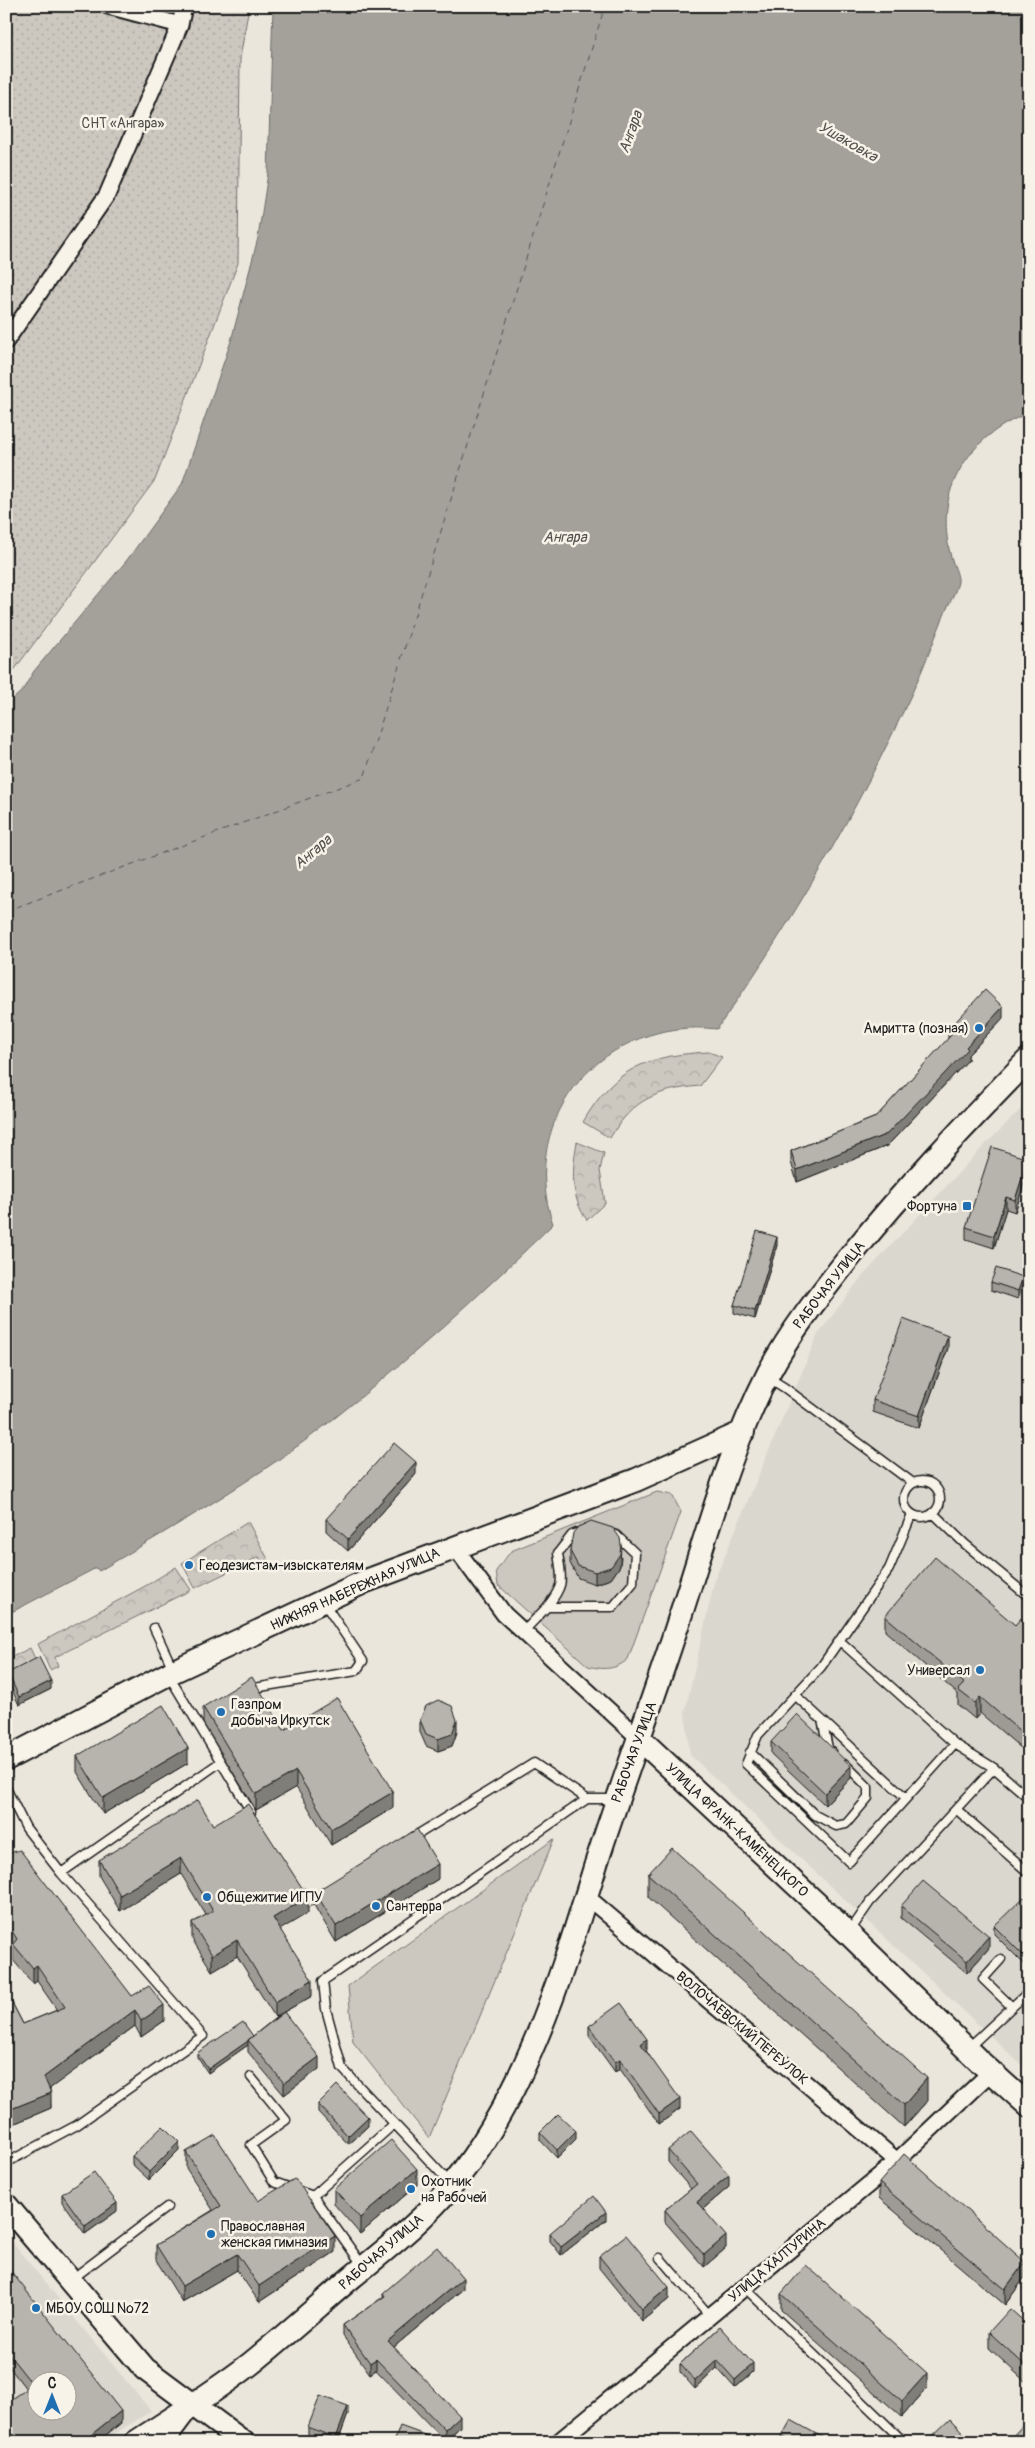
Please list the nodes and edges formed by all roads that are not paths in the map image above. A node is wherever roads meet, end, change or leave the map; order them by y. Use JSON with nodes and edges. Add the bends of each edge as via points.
{"nodes":[{"id":1,"x":108,"y":6,"type":"edge"},
{"id":2,"x":184,"y":6,"type":"edge"},
{"id":3,"x":180,"y":25,"type":"junction"},
{"id":4,"x":6,"y":341,"type":"edge"},
{"id":5,"x":1029,"y":1059,"type":"edge"},
{"id":6,"x":767,"y":1377,"type":"junction"},
{"id":7,"x":743,"y":1432,"type":"junction"},
{"id":8,"x":913,"y":1483,"type":"junction"},
{"id":9,"x":933,"y":1513,"type":"junction"},
{"id":10,"x":912,"y":1514,"type":"junction"},
{"id":11,"x":454,"y":1546,"type":"junction"},
{"id":12,"x":1029,"y":1597,"type":"edge"},
{"id":13,"x":323,"y":1601,"type":"junction"},
{"id":14,"x":547,"y":1607,"type":"junction"},
{"id":15,"x":154,"y":1628,"type":"dead end"},
{"id":16,"x":523,"y":1632,"type":"junction"},
{"id":17,"x":840,"y":1642,"type":"junction"},
{"id":18,"x":171,"y":1673,"type":"junction"},
{"id":19,"x":243,"y":1692,"type":"edge"},
{"id":20,"x":795,"y":1695,"type":"junction"},
{"id":21,"x":203,"y":1716,"type":"edge"},
{"id":22,"x":822,"y":1720,"type":"junction"},
{"id":23,"x":196,"y":1721,"type":"junction"},
{"id":24,"x":640,"y":1738,"type":"junction"},
{"id":25,"x":955,"y":1744,"type":"junction"},
{"id":26,"x":750,"y":1752,"type":"junction"},
{"id":27,"x":835,"y":1754,"type":"edge"},
{"id":28,"x":6,"y":1759,"type":"edge"},
{"id":29,"x":842,"y":1761,"type":"edge"},
{"id":30,"x":219,"y":1763,"type":"junction"},
{"id":31,"x":994,"y":1768,"type":"junction"},
{"id":32,"x":6,"y":1788,"type":"edge"},
{"id":33,"x":906,"y":1798,"type":"junction"},
{"id":34,"x":1029,"y":1798,"type":"edge"},
{"id":35,"x":587,"y":1799,"type":"junction"},
{"id":36,"x":617,"y":1799,"type":"junction"},
{"id":37,"x":956,"y":1809,"type":"junction"},
{"id":38,"x":256,"y":1820,"type":"edge"},
{"id":39,"x":400,"y":1845,"type":"edge"},
{"id":40,"x":61,"y":1873,"type":"junction"},
{"id":41,"x":1029,"y":1873,"type":"edge"},
{"id":42,"x":298,"y":1886,"type":"edge"},
{"id":43,"x":334,"y":1887,"type":"edge"},
{"id":44,"x":586,"y":1896,"type":"junction"},
{"id":45,"x":848,"y":1933,"type":"junction"},
{"id":46,"x":1001,"y":1959,"type":"dead end"},
{"id":47,"x":1029,"y":2002,"type":"edge"},
{"id":48,"x":1012,"y":2007,"type":"junction"},
{"id":49,"x":967,"y":2049,"type":"junction"},
{"id":50,"x":991,"y":2072,"type":"junction"},
{"id":51,"x":251,"y":2077,"type":"dead end"},
{"id":52,"x":1029,"y":2106,"type":"edge"},
{"id":53,"x":394,"y":2124,"type":"junction"},
{"id":54,"x":897,"y":2161,"type":"junction"},
{"id":55,"x":6,"y":2163,"type":"edge"},
{"id":56,"x":452,"y":2185,"type":"junction"},
{"id":57,"x":313,"y":2196,"type":"junction"},
{"id":58,"x":6,"y":2205,"type":"edge"},
{"id":59,"x":167,"y":2207,"type":"dead end"},
{"id":60,"x":660,"y":2258,"type":"dead end"},
{"id":61,"x":364,"y":2267,"type":"junction"},
{"id":62,"x":71,"y":2280,"type":"junction"},
{"id":63,"x":744,"y":2287,"type":"junction"},
{"id":64,"x":710,"y":2316,"type":"junction"},
{"id":65,"x":194,"y":2405,"type":"junction"},
{"id":66,"x":136,"y":2442,"type":"edge"},
{"id":67,"x":166,"y":2442,"type":"edge"},
{"id":68,"x":243,"y":2442,"type":"edge"},
{"id":69,"x":558,"y":2442,"type":"edge"},
{"id":70,"x":896,"y":2442,"type":"edge"}],
"edges":[{"from":1,"to":3,"type":"street"},
{"from":2,"to":3,"type":"street"},
{"from":3,"to":4,"type":"street","via":[[107,195]]},
{"from":5,"to":6,"type":"main road","name":"РАБОЧАЯ УЛИЦА","via":[[884,1216],[811,1304]]},
{"from":6,"to":7,"type":"main road","name":"РАБОЧАЯ УЛИЦА"},
{"from":6,"to":8,"type":"lane"},
{"from":7,"to":11,"type":"main road","name":"НИЖНЯЯ НАБЕРЕЖНАЯ УЛИЦА","via":[[636,1480]]},
{"from":7,"to":24,"type":"main road","name":"РАБОЧАЯ УЛИЦА","via":[[715,1505]]},
{"from":8,"to":9,"type":"lane","via":[[925,1481],[936,1487],[940,1498]]},
{"from":8,"to":10,"type":"lane","via":[[904,1499]]},
{"from":9,"to":10,"type":"lane","via":[[923,1517]]},
{"from":9,"to":12,"type":"lane"},
{"from":10,"to":17,"type":"lane","via":[[890,1568]]},
{"from":11,"to":13,"type":"main road","name":"НИЖНЯЯ НАБЕРЕЖНАЯ УЛИЦА"},
{"from":11,"to":16,"type":"street","name":"УЛИЦА ФРАНК-КАМЕНЕЦКОГО","via":[[490,1597]]},
{"from":13,"to":18,"type":"main road","name":"НИЖНЯЯ НАБЕРЕЖНАЯ УЛИЦА"},
{"from":13,"to":19,"type":"lane","via":[[363,1661],[356,1671],[251,1687]]},
{"from":14,"to":14,"type":"lane","via":[[613,1607],[633,1582],[635,1553],[616,1535],[591,1527],[572,1535],[558,1553],[562,1580],[560,1591]]},
{"from":14,"to":16,"type":"lane"},
{"from":15,"to":18,"type":"lane"},
{"from":16,"to":24,"type":"street","name":"УЛИЦА ФРАНК-КАМЕНЕЦКОГО"},
{"from":17,"to":20,"type":"lane"},
{"from":17,"to":25,"type":"lane"},
{"from":18,"to":23,"type":"lane"},
{"from":18,"to":28,"type":"main road","name":"НИЖНЯЯ НАБЕРЕЖНАЯ УЛИЦА"},
{"from":20,"to":22,"type":"lane"},
{"from":20,"to":26,"type":"lane","via":[[758,1735]]},
{"from":21,"to":23,"type":"lane"},
{"from":22,"to":27,"type":"lane","via":[[828,1748]]},
{"from":22,"to":33,"type":"lane"},
{"from":23,"to":30,"type":"lane"},
{"from":24,"to":36,"type":"main road","name":"РАБОЧАЯ УЛИЦА"},
{"from":24,"to":45,"type":"main road","name":"УЛИЦА ФРАНК-КАМЕНЕЦКОГО"},
{"from":25,"to":31,"type":"lane"},
{"from":25,"to":33,"type":"lane"},
{"from":26,"to":29,"type":"lane","via":[[815,1815],[836,1826],[846,1824],[868,1798],[868,1787]]},
{"from":26,"to":33,"type":"lane","via":[[746,1764],[849,1862]]},
{"from":30,"to":38,"type":"lane"},
{"from":30,"to":40,"type":"lane"},
{"from":31,"to":34,"type":"lane"},
{"from":31,"to":37,"type":"lane"},
{"from":32,"to":40,"type":"lane","via":[[26,1828]]},
{"from":35,"to":36,"type":"lane"},
{"from":35,"to":39,"type":"lane","via":[[534,1763]]},
{"from":35,"to":53,"type":"lane","via":[[324,1981],[326,2009],[342,2068]]},
{"from":36,"to":44,"type":"main road","name":"РАБОЧАЯ УЛИЦА"},
{"from":37,"to":41,"type":"lane"},
{"from":37,"to":45,"type":"lane","via":[[870,1902]]},
{"from":40,"to":55,"type":"lane","via":[[203,2036],[77,2124]]},
{"from":42,"to":43,"type":"lane","via":[[308,1902]]},
{"from":44,"to":54,"type":"street","name":"ВОЛОЧАЕВСКИЙ ПЕРЕУЛОК"},
{"from":44,"to":56,"type":"main road","name":"РАБОЧАЯ УЛИЦА","via":[[545,2013],[507,2101]]},
{"from":45,"to":49,"type":"main road","name":"УЛИЦА ФРАНК-КАМЕНЕЦКОГО"},
{"from":46,"to":48,"type":"lane","via":[[983,1979]]},
{"from":47,"to":48,"type":"lane","via":[[1023,1997]]},
{"from":48,"to":49,"type":"lane"},
{"from":49,"to":50,"type":"main road","name":"УЛИЦА ФРАНК-КАМЕНЕЦКОГО"},
{"from":50,"to":52,"type":"main road","name":"УЛИЦА ФРАНК-КАМЕНЕЦКОГО"},
{"from":50,"to":54,"type":"street","name":"УЛИЦА ХАЛТУРИНА"},
{"from":51,"to":57,"type":"lane","via":[[286,2120],[251,2145],[274,2182]]},
{"from":53,"to":56,"type":"lane"},
{"from":53,"to":57,"type":"lane"},
{"from":54,"to":63,"type":"street","name":"УЛИЦА ХАЛТУРИНА"},
{"from":56,"to":61,"type":"main road","name":"РАБОЧАЯ УЛИЦА","via":[[431,2208]]},
{"from":57,"to":61,"type":"lane"},
{"from":58,"to":62,"type":"main road"},
{"from":59,"to":62,"type":"lane"},
{"from":60,"to":64,"type":"lane"},
{"from":61,"to":65,"type":"main road","name":"РАБОЧАЯ УЛИЦА","via":[[248,2366]]},
{"from":62,"to":65,"type":"main road","via":[[145,2368]]},
{"from":63,"to":64,"type":"street","name":"УЛИЦА ХАЛТУРИНА"},
{"from":63,"to":70,"type":"lane","via":[[900,2437]]},
{"from":64,"to":69,"type":"street","name":"УЛИЦА ХАЛТУРИНА"},
{"from":65,"to":66,"type":"main road","name":"РАБОЧАЯ УЛИЦА"},
{"from":65,"to":67,"type":"street"},
{"from":65,"to":68,"type":"main road"}]}
